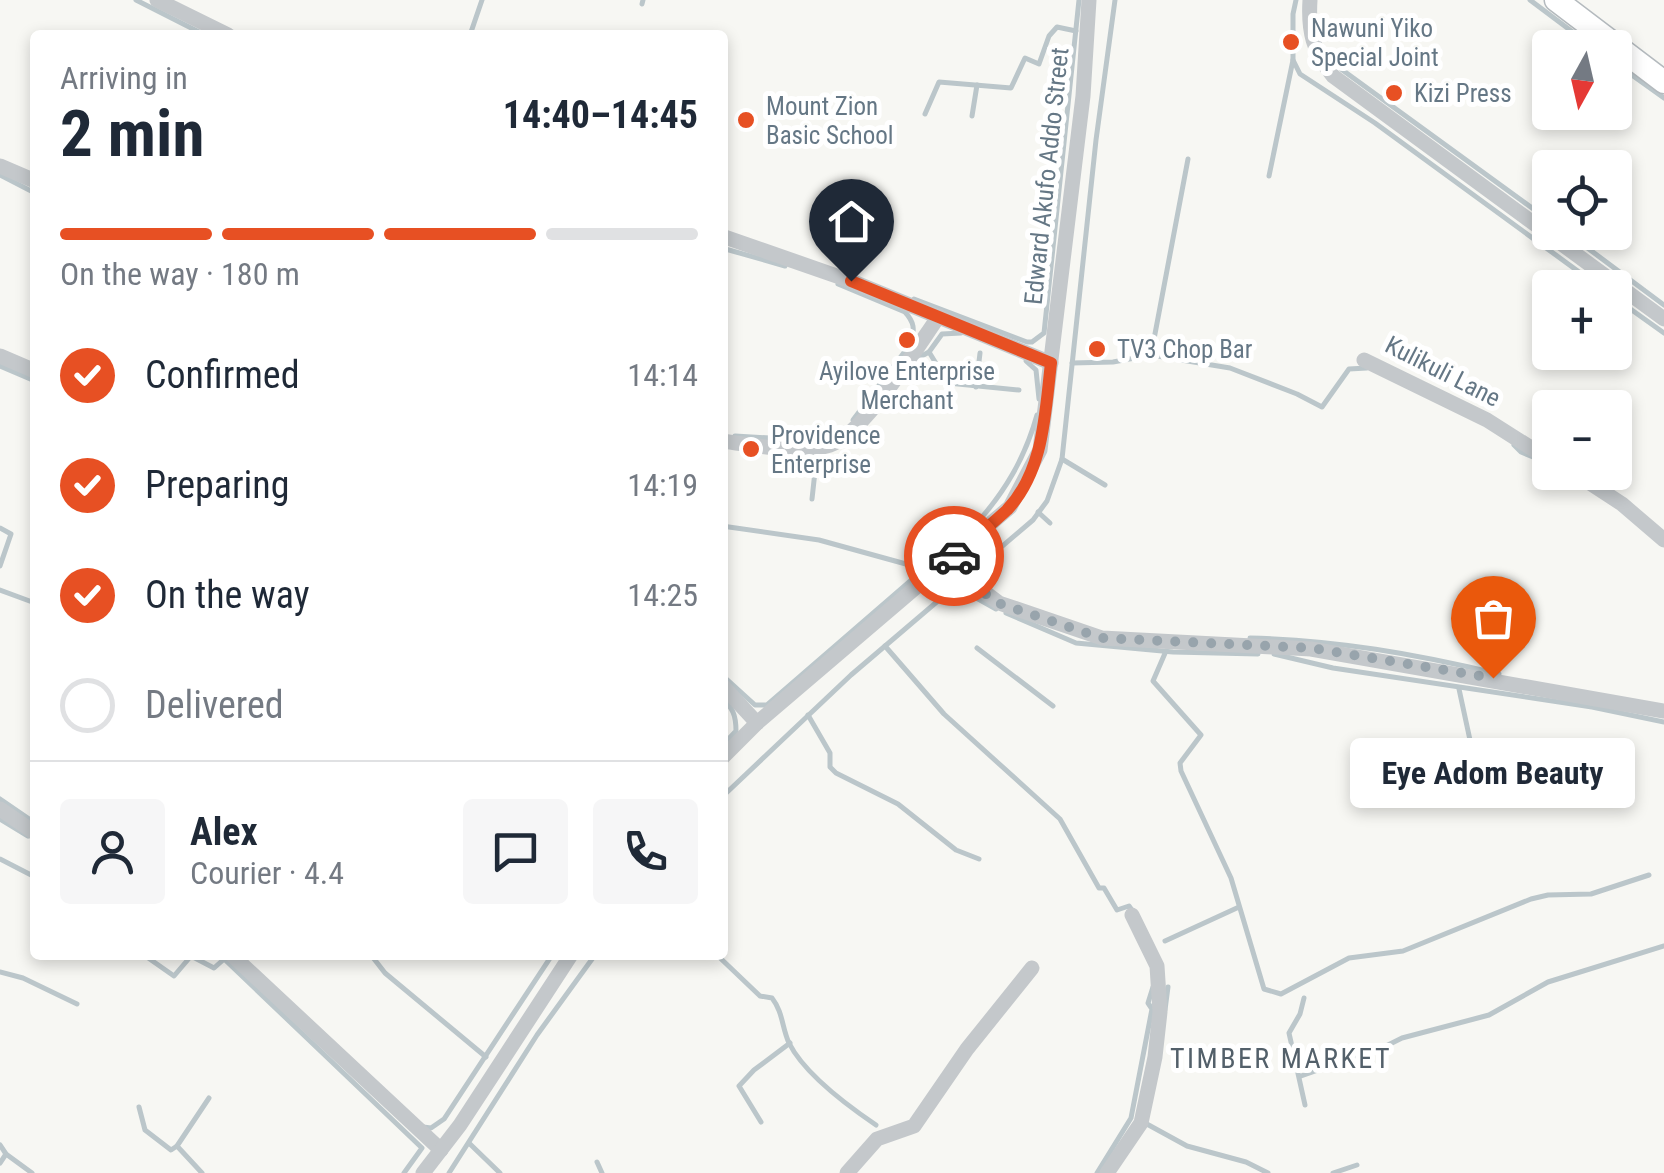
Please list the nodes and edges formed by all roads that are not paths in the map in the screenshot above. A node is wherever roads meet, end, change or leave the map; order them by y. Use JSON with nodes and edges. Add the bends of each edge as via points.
{"nodes":[{"id":1,"x":156,"y":0,"type":"edge"},
{"id":2,"x":1090,"y":0,"type":"edge"},
{"id":3,"x":1310,"y":0,"type":"edge"},
{"id":4,"x":1556,"y":0,"type":"edge"},
{"id":5,"x":218,"y":30,"type":"edge"},
{"id":6,"x":1661,"y":74,"type":"edge"},
{"id":7,"x":0,"y":166,"type":"edge"},
{"id":8,"x":30,"y":179,"type":"edge"},
{"id":9,"x":728,"y":238,"type":"edge"},
{"id":10,"x":939,"y":316,"type":"junction"},
{"id":11,"x":1664,"y":319,"type":"edge"},
{"id":12,"x":0,"y":356,"type":"edge"},
{"id":13,"x":1364,"y":360,"type":"dead end"},
{"id":14,"x":1051,"y":363,"type":"junction"},
{"id":15,"x":30,"y":368,"type":"edge"},
{"id":16,"x":728,"y":442,"type":"edge"},
{"id":17,"x":1532,"y":449,"type":"edge"},
{"id":18,"x":1601,"y":490,"type":"edge"},
{"id":19,"x":1664,"y":540,"type":"edge"},
{"id":20,"x":956,"y":565,"type":"junction"},
{"id":21,"x":728,"y":692,"type":"edge"},
{"id":22,"x":1664,"y":711,"type":"edge"},
{"id":23,"x":756,"y":723,"type":"junction"},
{"id":24,"x":728,"y":752,"type":"edge"},
{"id":25,"x":0,"y":810,"type":"edge"},
{"id":26,"x":30,"y":830,"type":"edge"},
{"id":27,"x":1132,"y":915,"type":"dead end"},
{"id":28,"x":237,"y":960,"type":"edge"},
{"id":29,"x":569,"y":960,"type":"edge"},
{"id":30,"x":1032,"y":968,"type":"dead end"},
{"id":31,"x":441,"y":1150,"type":"junction"},
{"id":32,"x":424,"y":1173,"type":"edge"},
{"id":33,"x":846,"y":1173,"type":"edge"},
{"id":34,"x":1107,"y":1173,"type":"edge"}],
"edges":[{"from":1,"to":5,"type":"street"},
{"from":2,"to":14,"type":"street","name":"Edward Akufo Addo Street"},
{"from":3,"to":11,"type":"street","via":[[1313,47],[1334,76]]},
{"from":4,"to":6,"type":"street"},
{"from":7,"to":8,"type":"street"},
{"from":9,"to":10,"type":"street"},
{"from":10,"to":14,"type":"street"},
{"from":10,"to":16,"type":"street","via":[[842,440],[803,448]]},
{"from":12,"to":15,"type":"street"},
{"from":13,"to":17,"type":"street","name":"Kulikuli Lane"},
{"from":14,"to":20,"type":"street","name":"Edward Akufo Addo Street","via":[[1040,450],[1028,477],[1010,507]]},
{"from":18,"to":19,"type":"street"},
{"from":20,"to":22,"type":"street","via":[[998,603],[1102,638],[1311,648]]},
{"from":20,"to":23,"type":"street","name":"Edward Akufo Addo Street"},
{"from":21,"to":23,"type":"street"},
{"from":23,"to":24,"type":"street","name":"Edward Akufo Addo Street"},
{"from":25,"to":26,"type":"street"},
{"from":27,"to":34,"type":"street","via":[[1157,966],[1160,1012],[1140,1123]]},
{"from":28,"to":31,"type":"street"},
{"from":29,"to":31,"type":"street"},
{"from":30,"to":33,"type":"street","via":[[914,1126],[882,1136]]},
{"from":31,"to":32,"type":"street"}]}
